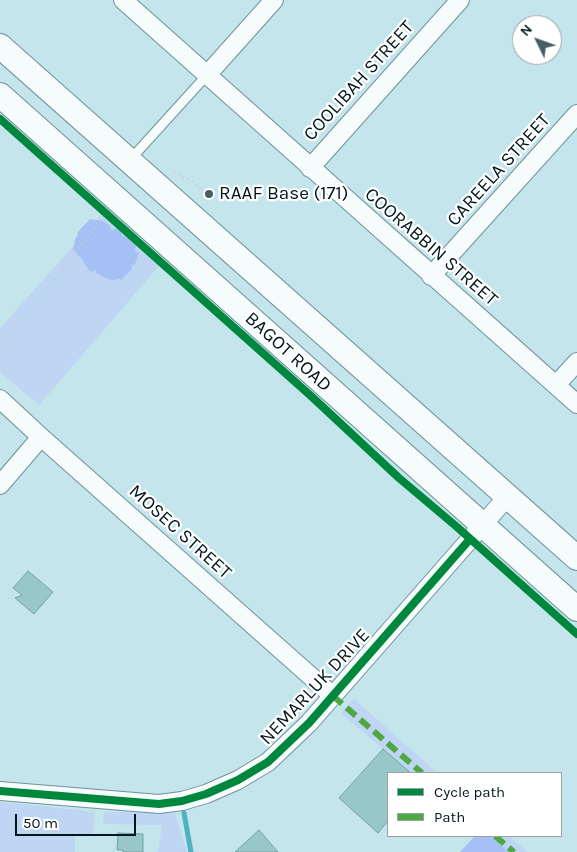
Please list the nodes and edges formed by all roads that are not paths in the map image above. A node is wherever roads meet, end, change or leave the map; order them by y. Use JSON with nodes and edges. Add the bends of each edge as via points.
{"nodes":[{"id":1,"x":122,"y":0,"type":"edge"},
{"id":2,"x":274,"y":0,"type":"edge"},
{"id":3,"x":460,"y":0,"type":"edge"},
{"id":4,"x":0,"y":46,"type":"edge"},
{"id":5,"x":207,"y":74,"type":"junction"},
{"id":6,"x":0,"y":95,"type":"edge"},
{"id":7,"x":577,"y":114,"type":"edge"},
{"id":8,"x":129,"y":161,"type":"junction"},
{"id":9,"x":310,"y":168,"type":"junction"},
{"id":10,"x":431,"y":276,"type":"junction"},
{"id":11,"x":577,"y":362,"type":"edge"},
{"id":12,"x":556,"y":386,"type":"junction"},
{"id":13,"x":0,"y":398,"type":"edge"},
{"id":14,"x":577,"y":404,"type":"edge"},
{"id":15,"x":41,"y":437,"type":"junction"},
{"id":16,"x":0,"y":485,"type":"edge"},
{"id":17,"x":508,"y":496,"type":"junction"},
{"id":18,"x":483,"y":525,"type":"junction"},
{"id":19,"x":577,"y":558,"type":"edge"},
{"id":20,"x":577,"y":609,"type":"edge"},
{"id":21,"x":333,"y":696,"type":"junction"},
{"id":22,"x":0,"y":791,"type":"edge"}],
"edges":[{"from":1,"to":5,"type":"street","name":"COORABBIN STREET"},
{"from":2,"to":5,"type":"street"},
{"from":3,"to":9,"type":"street","name":"COOLIBAH STREET"},
{"from":4,"to":8,"type":"main road","name":"BAGOT ROAD"},
{"from":5,"to":8,"type":"lane"},
{"from":5,"to":9,"type":"street","name":"COORABBIN STREET"},
{"from":6,"to":18,"type":"main road","name":"BAGOT ROAD"},
{"from":7,"to":10,"type":"street","name":"CAREELA STREET"},
{"from":8,"to":17,"type":"main road","name":"BAGOT ROAD"},
{"from":9,"to":10,"type":"street","name":"COORABBIN STREET"},
{"from":10,"to":12,"type":"street","name":"COORABBIN STREET"},
{"from":11,"to":12,"type":"street"},
{"from":12,"to":14,"type":"street","name":"COORABBIN STREET"},
{"from":13,"to":15,"type":"street","name":"MOSEC STREET"},
{"from":15,"to":16,"type":"street"},
{"from":15,"to":21,"type":"street","name":"MOSEC STREET"},
{"from":17,"to":18,"type":"street","name":"NEMARLUK DRIVE"},
{"from":17,"to":19,"type":"main road","name":"BAGOT ROAD"},
{"from":18,"to":20,"type":"main road","name":"BAGOT ROAD"},
{"from":18,"to":21,"type":"street","name":"NEMARLUK DRIVE"},
{"from":21,"to":22,"type":"street","name":"NEMARLUK DRIVE","via":[[268,762],[238,780],[182,801],[159,804]]}]}
